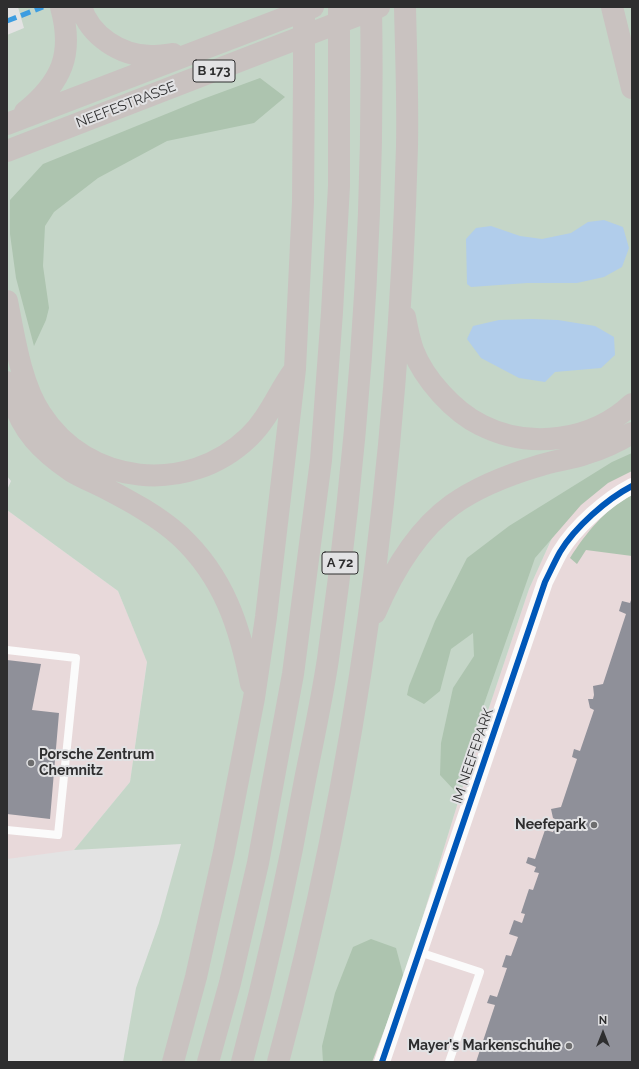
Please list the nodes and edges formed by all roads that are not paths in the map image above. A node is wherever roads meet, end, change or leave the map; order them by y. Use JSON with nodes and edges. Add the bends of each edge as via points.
{"nodes":[{"id":1,"x":304,"y":7,"type":"edge"},
{"id":2,"x":314,"y":7,"type":"edge"},
{"id":3,"x":339,"y":7,"type":"edge"},
{"id":4,"x":371,"y":7,"type":"edge"},
{"id":5,"x":379,"y":7,"type":"edge"},
{"id":6,"x":405,"y":7,"type":"edge"},
{"id":7,"x":612,"y":7,"type":"edge"},
{"id":8,"x":72,"y":10,"type":"edge"},
{"id":9,"x":196,"y":51,"type":"junction"},
{"id":10,"x":632,"y":88,"type":"edge"},
{"id":11,"x":7,"y":124,"type":"edge"},
{"id":12,"x":49,"y":134,"type":"junction"},
{"id":13,"x":7,"y":151,"type":"edge"},
{"id":14,"x":7,"y":163,"type":"edge"},
{"id":15,"x":401,"y":290,"type":"junction"},
{"id":16,"x":7,"y":302,"type":"edge"},
{"id":17,"x":295,"y":370,"type":"junction"},
{"id":18,"x":7,"y":382,"type":"edge"},
{"id":19,"x":632,"y":404,"type":"edge"},
{"id":20,"x":632,"y":433,"type":"edge"},
{"id":21,"x":632,"y":486,"type":"edge"},
{"id":22,"x":7,"y":650,"type":"edge"},
{"id":23,"x":364,"y":652,"type":"junction"},
{"id":24,"x":254,"y":698,"type":"junction"},
{"id":25,"x":7,"y":830,"type":"edge"},
{"id":26,"x":419,"y":952,"type":"junction"},
{"id":27,"x":384,"y":1061,"type":"edge"},
{"id":28,"x":173,"y":1062,"type":"edge"},
{"id":29,"x":208,"y":1062,"type":"edge"},
{"id":30,"x":242,"y":1062,"type":"edge"},
{"id":31,"x":278,"y":1062,"type":"edge"},
{"id":32,"x":449,"y":1062,"type":"edge"}],
"edges":[{"from":1,"to":17,"type":"highway","via":[[303,202]]},
{"from":2,"to":9,"type":"highway","name":"NEEFESTRASSE","number":"B 173"},
{"from":3,"to":29,"type":"highway","number":"A 72","via":[[339,186],[321,460],[293,674],[258,863],[230,983]]},
{"from":4,"to":30,"type":"highway","number":"A 72","via":[[371,174],[366,301],[353,453],[330,646],[288,872]]},
{"from":5,"to":12,"type":"highway","name":"NEEFESTRASSE","number":"B 173"},
{"from":6,"to":15,"type":"highway","via":[[407,144]]},
{"from":7,"to":10,"type":"highway"},
{"from":8,"to":9,"type":"highway","via":[[108,43],[127,52],[150,56]]},
{"from":8,"to":11,"type":"highway","via":[[66,35],[66,55],[59,74],[50,89],[37,102]]},
{"from":9,"to":11,"type":"highway","name":"NEEFESTRASSE","number":"B 173"},
{"from":12,"to":13,"type":"highway","name":"NEEFESTRASSE","number":"B 173"},
{"from":12,"to":14,"type":"highway"},
{"from":15,"to":19,"type":"highway","via":[[413,351],[425,372],[442,395],[482,426],[507,434],[558,439],[584,433],[609,422]]},
{"from":15,"to":23,"type":"highway","via":[[388,450]]},
{"from":16,"to":17,"type":"highway","via":[[29,392],[40,414],[58,436],[77,452],[102,466],[127,474],[153,476],[184,473],[210,465],[232,452],[250,436]]},
{"from":17,"to":24,"type":"highway"},
{"from":18,"to":24,"type":"highway","via":[[20,417],[34,439],[51,456],[72,471],[130,501],[160,520],[180,536],[203,563],[220,587],[233,614],[244,649]]},
{"from":20,"to":23,"type":"highway","via":[[611,445],[585,454],[502,478],[452,505],[433,521],[401,563],[375,612]]},
{"from":21,"to":26,"type":"street","name":"IM NEEFEPARK","via":[[619,492],[580,528],[561,551],[545,582]]},
{"from":22,"to":25,"type":"lane","via":[[76,658],[58,835]]},
{"from":23,"to":31,"type":"highway","via":[[325,864],[295,1000]]},
{"from":24,"to":28,"type":"highway","via":[[224,852],[196,976]]},
{"from":26,"to":27,"type":"street","name":"IM NEEFEPARK"},
{"from":26,"to":32,"type":"lane","via":[[480,972]]}]}
